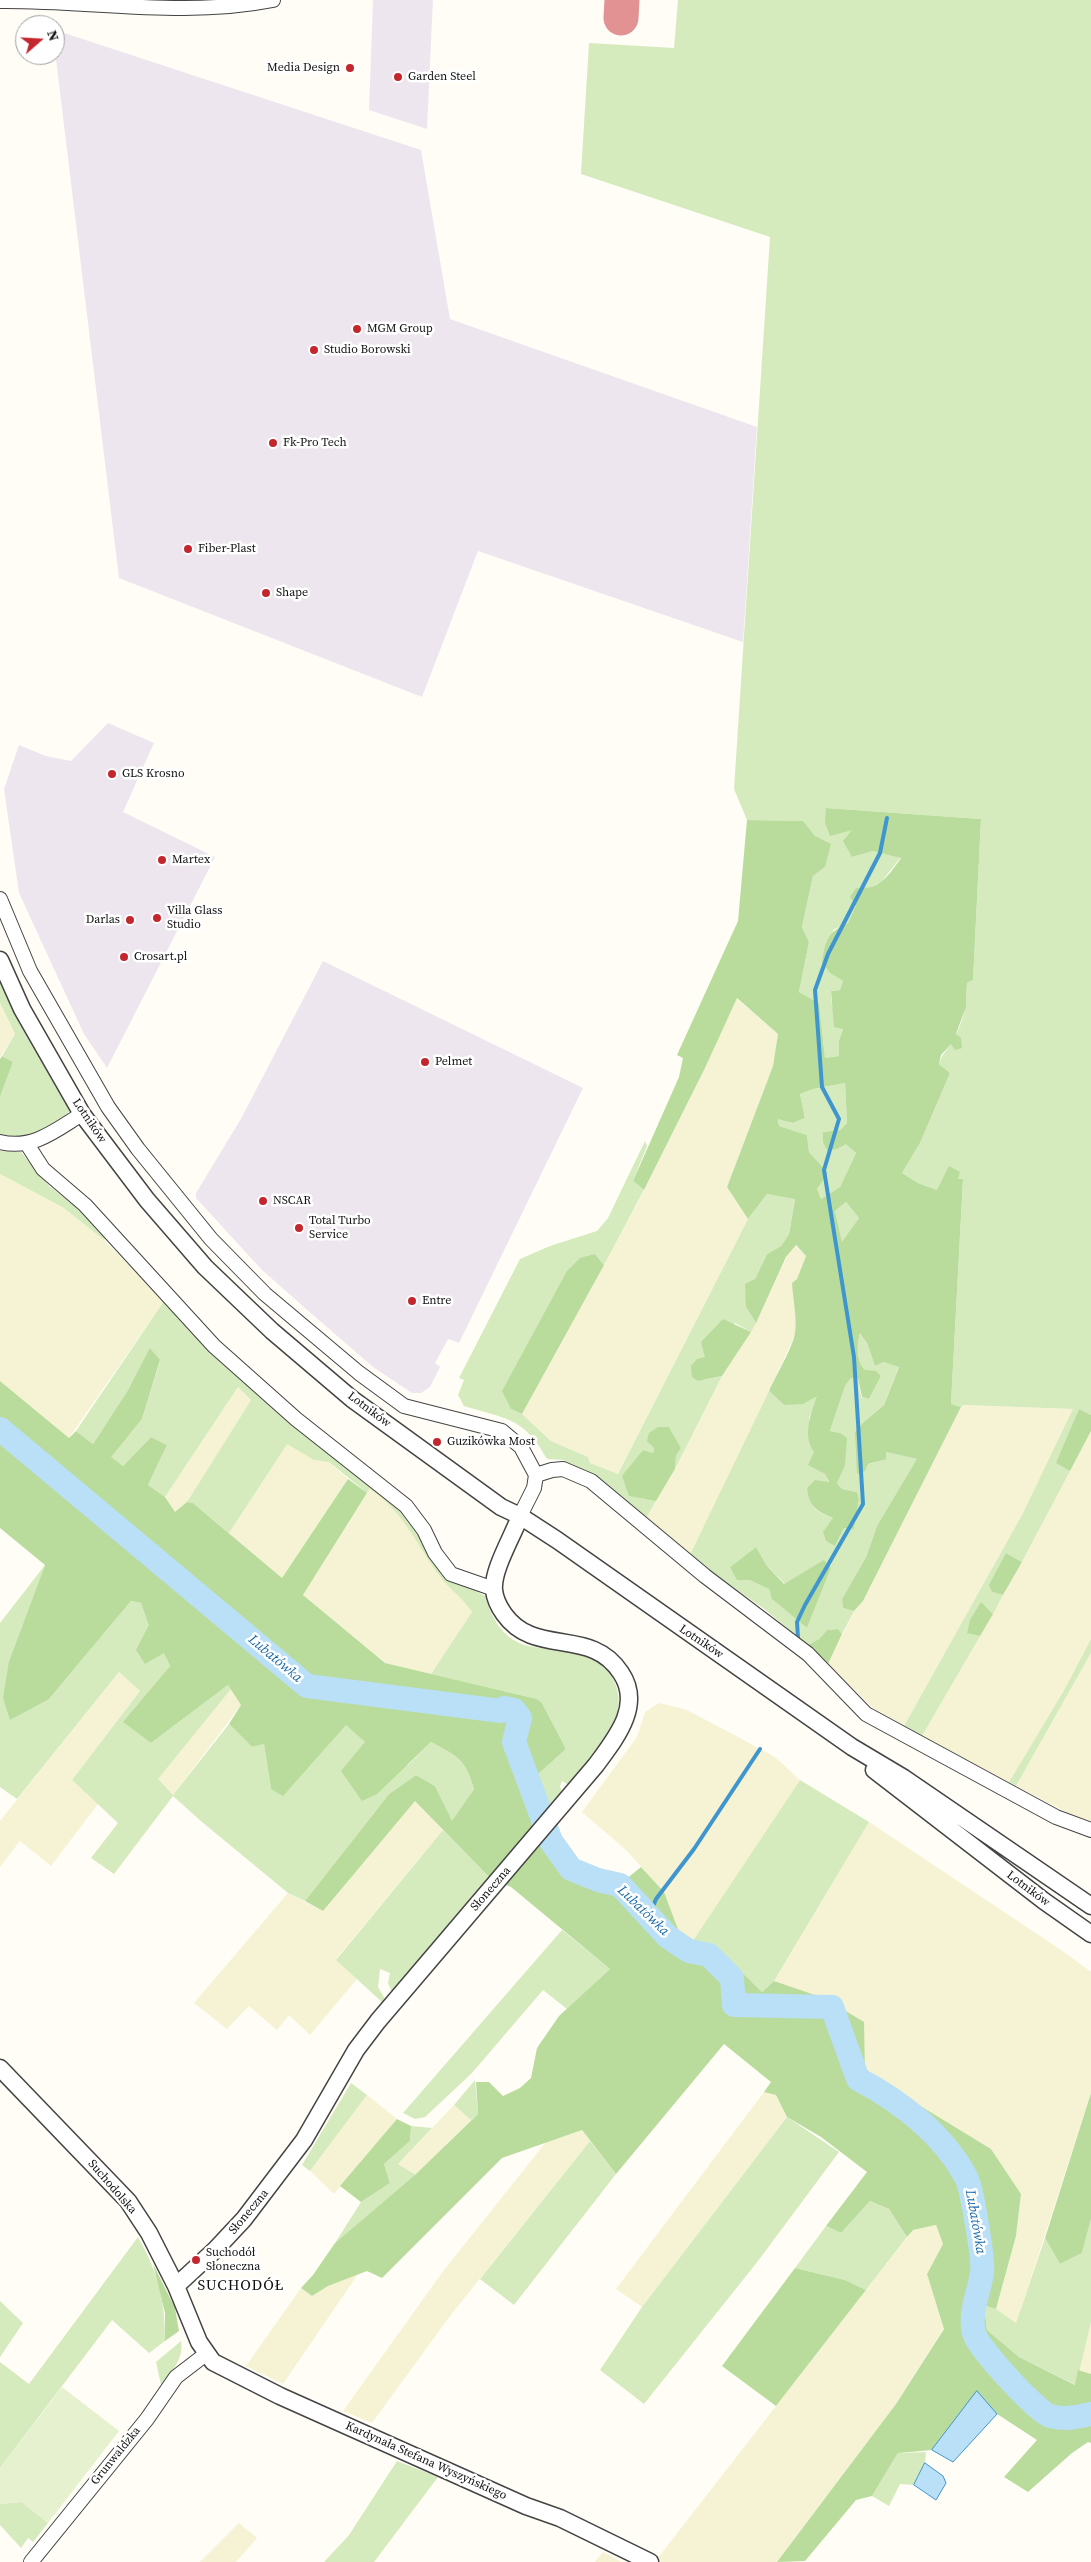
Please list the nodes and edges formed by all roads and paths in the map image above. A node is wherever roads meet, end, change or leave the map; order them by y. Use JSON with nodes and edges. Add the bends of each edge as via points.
{"nodes":[{"id":1,"x":0,"y":0,"type":"edge"},
{"id":2,"x":273,"y":0,"type":"edge"},
{"id":3,"x":0,"y":900,"type":"edge"},
{"id":4,"x":0,"y":960,"type":"edge"},
{"id":5,"x":82,"y":1114,"type":"junction"},
{"id":6,"x":0,"y":1142,"type":"edge"},
{"id":7,"x":27,"y":1144,"type":"junction"},
{"id":8,"x":536,"y":1475,"type":"junction"},
{"id":9,"x":520,"y":1516,"type":"junction"},
{"id":10,"x":494,"y":1589,"type":"junction"},
{"id":11,"x":852,"y":1747,"type":"junction"},
{"id":12,"x":1091,"y":1830,"type":"edge"},
{"id":13,"x":1091,"y":1906,"type":"edge"},
{"id":14,"x":1091,"y":1934,"type":"edge"},
{"id":15,"x":0,"y":2068,"type":"edge"},
{"id":16,"x":176,"y":2286,"type":"junction"},
{"id":17,"x":206,"y":2354,"type":"junction"},
{"id":18,"x":30,"y":2562,"type":"edge"},
{"id":19,"x":650,"y":2562,"type":"edge"}],
"edges":[{"from":1,"to":2,"type":"street","via":[[197,8]]},
{"from":3,"to":8,"type":"street","via":[[30,971],[108,1107],[211,1239],[265,1294],[346,1363],[404,1406],[502,1431],[521,1447]]},
{"from":4,"to":5,"type":"street","name":"Lotników","via":[[22,1009]]},
{"from":5,"to":7,"type":"street","via":[[38,1141]]},
{"from":5,"to":9,"type":"street","name":"Lotników","via":[[147,1200],[206,1267],[272,1331],[352,1399],[501,1506]]},
{"from":6,"to":7,"type":"street"},
{"from":7,"to":10,"type":"street","via":[[44,1169],[84,1205],[214,1346],[296,1419],[406,1506],[451,1574]]},
{"from":8,"to":9,"type":"street","via":[[534,1488]]},
{"from":8,"to":12,"type":"street","via":[[563,1470],[591,1481],[689,1564],[808,1654],[866,1714],[1056,1817]]},
{"from":9,"to":10,"type":"street","via":[[500,1564]]},
{"from":9,"to":11,"type":"street","name":"Lotników"},
{"from":10,"to":16,"type":"street","name":"Słoneczna","via":[[497,1604],[510,1623],[535,1638],[582,1645],[613,1660],[628,1691],[629,1706],[619,1733],[560,1809],[356,2050],[304,2140],[268,2188],[215,2250]]},
{"from":11,"to":13,"type":"street","name":"Lotników","via":[[904,1778]]},
{"from":11,"to":14,"type":"street","name":"Lotników","via":[[871,1768]]},
{"from":15,"to":16,"type":"street","name":"Suchodolska","via":[[128,2201],[150,2233]]},
{"from":16,"to":17,"type":"street","name":"Suchodolska"},
{"from":17,"to":18,"type":"street","name":"Grunwaldzka","via":[[176,2377]]},
{"from":17,"to":19,"type":"street","name":"Kardynała Stefana Wyszyńskiego","via":[[213,2362],[280,2396],[560,2518]]}]}
